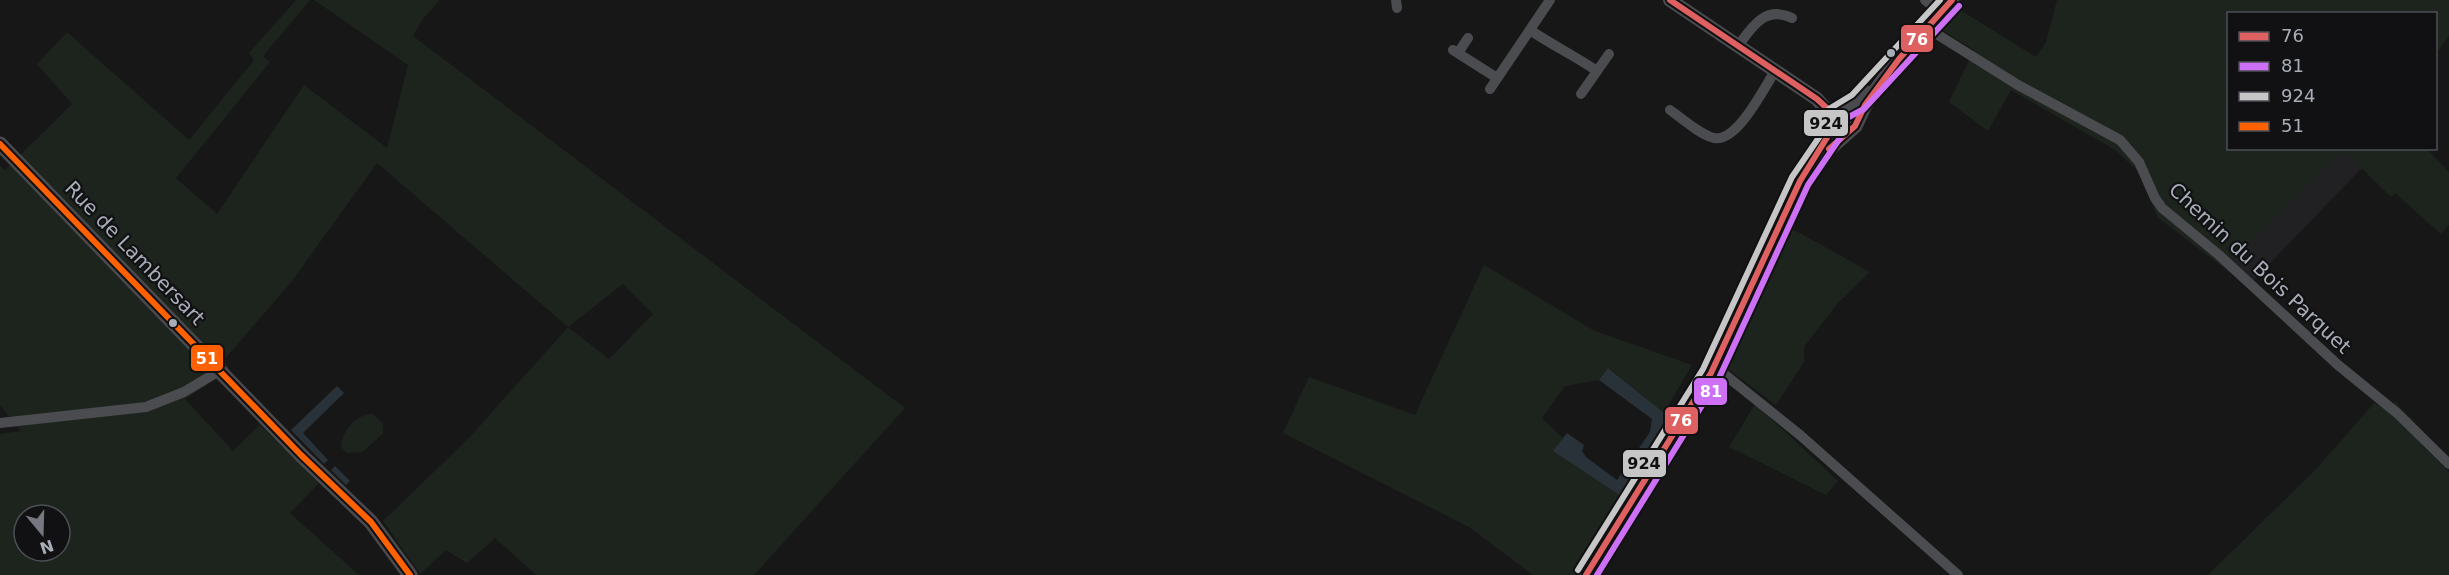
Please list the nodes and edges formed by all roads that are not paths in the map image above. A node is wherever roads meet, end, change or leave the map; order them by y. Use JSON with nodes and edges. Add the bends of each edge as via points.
{"nodes":[{"id":1,"x":1550,"y":0,"type":"edge"},
{"id":2,"x":1925,"y":0,"type":"edge"},
{"id":3,"x":1952,"y":0,"type":"edge"},
{"id":4,"x":1673,"y":1,"type":"edge"},
{"id":5,"x":1940,"y":13,"type":"junction"},
{"id":6,"x":1792,"y":18,"type":"dead end"},
{"id":7,"x":1927,"y":28,"type":"junction"},
{"id":8,"x":1530,"y":30,"type":"junction"},
{"id":9,"x":1468,"y":38,"type":"dead end"},
{"id":10,"x":1738,"y":46,"type":"junction"},
{"id":11,"x":1610,"y":54,"type":"dead end"},
{"id":12,"x":1597,"y":71,"type":"junction"},
{"id":13,"x":1775,"y":71,"type":"junction"},
{"id":14,"x":1497,"y":78,"type":"junction"},
{"id":15,"x":1490,"y":88,"type":"dead end"},
{"id":16,"x":1581,"y":94,"type":"dead end"},
{"id":17,"x":1670,"y":110,"type":"dead end"},
{"id":18,"x":1845,"y":118,"type":"junction"},
{"id":19,"x":0,"y":144,"type":"edge"},
{"id":20,"x":1714,"y":366,"type":"junction"},
{"id":21,"x":219,"y":371,"type":"junction"},
{"id":22,"x":0,"y":423,"type":"edge"},
{"id":23,"x":2449,"y":464,"type":"edge"},
{"id":24,"x":410,"y":575,"type":"edge"},
{"id":25,"x":1586,"y":575,"type":"edge"},
{"id":26,"x":1958,"y":575,"type":"edge"}],
"edges":[{"from":1,"to":8,"type":"street"},
{"from":2,"to":5,"type":"street"},
{"from":3,"to":5,"type":"main road"},
{"from":4,"to":10,"type":"street"},
{"from":5,"to":7,"type":"main road"},
{"from":6,"to":10,"type":"street","via":[[1779,14],[1764,16]]},
{"from":7,"to":18,"type":"main road"},
{"from":7,"to":23,"type":"street","name":"Chemin du Bois Parquet","via":[[2018,85],[2120,140],[2139,162],[2162,208],[2397,413]]},
{"from":8,"to":12,"type":"street"},
{"from":8,"to":14,"type":"street"},
{"from":9,"to":14,"type":"street","via":[[1455,51]]},
{"from":10,"to":13,"type":"street"},
{"from":11,"to":12,"type":"street"},
{"from":12,"to":16,"type":"street"},
{"from":13,"to":17,"type":"street","via":[[1737,128],[1727,136],[1710,136]]},
{"from":13,"to":18,"type":"street"},
{"from":14,"to":15,"type":"street"},
{"from":18,"to":20,"type":"main road","via":[[1803,175]]},
{"from":19,"to":21,"type":"main road","name":"Rue de Lambersart"},
{"from":20,"to":25,"type":"main road"},
{"from":20,"to":26,"type":"street","via":[[1788,425]]},
{"from":21,"to":22,"type":"street","via":[[184,392],[146,407]]},
{"from":21,"to":24,"type":"main road","name":"Rue de Lambersart","via":[[371,522]]}]}
